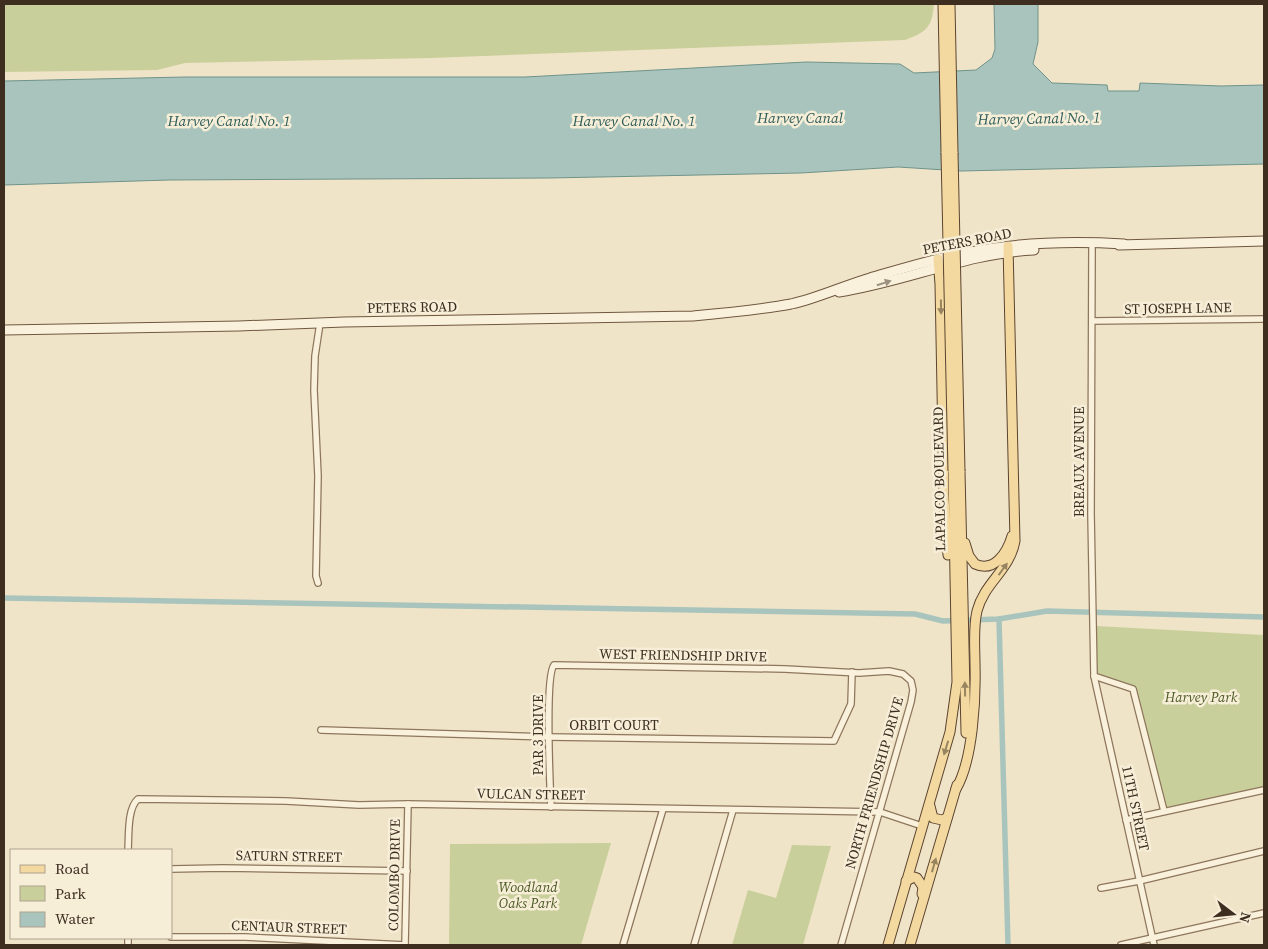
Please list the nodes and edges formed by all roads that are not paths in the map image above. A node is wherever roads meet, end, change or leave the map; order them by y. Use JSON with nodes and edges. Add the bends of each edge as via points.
{"nodes":[{"id":1,"x":943,"y":4,"type":"edge"},
{"id":2,"x":950,"y":4,"type":"edge"},
{"id":3,"x":1264,"y":241,"type":"edge"},
{"id":4,"x":1124,"y":244,"type":"junction"},
{"id":5,"x":1092,"y":248,"type":"junction"},
{"id":6,"x":1009,"y":250,"type":"junction"},
{"id":7,"x":939,"y":263,"type":"junction"},
{"id":8,"x":1264,"y":319,"type":"edge"},
{"id":9,"x":1092,"y":321,"type":"junction"},
{"id":10,"x":320,"y":323,"type":"junction"},
{"id":11,"x":4,"y":330,"type":"edge"},
{"id":12,"x":956,"y":471,"type":"junction"},
{"id":13,"x":1014,"y":524,"type":"junction"},
{"id":14,"x":962,"y":533,"type":"junction"},
{"id":15,"x":318,"y":583,"type":"dead end"},
{"id":16,"x":959,"y":610,"type":"junction"},
{"id":17,"x":960,"y":629,"type":"junction"},
{"id":18,"x":554,"y":665,"type":"joint"},
{"id":19,"x":856,"y":673,"type":"junction"},
{"id":20,"x":1094,"y":676,"type":"junction"},
{"id":21,"x":321,"y":730,"type":"dead end"},
{"id":22,"x":549,"y":736,"type":"junction"},
{"id":23,"x":956,"y":789,"type":"junction"},
{"id":24,"x":1264,"y":790,"type":"edge"},
{"id":25,"x":408,"y":804,"type":"junction"},
{"id":26,"x":929,"y":804,"type":"junction"},
{"id":27,"x":551,"y":807,"type":"junction"},
{"id":28,"x":663,"y":809,"type":"junction"},
{"id":29,"x":733,"y":810,"type":"junction"},
{"id":30,"x":880,"y":812,"type":"junction"},
{"id":31,"x":1164,"y":812,"type":"junction"},
{"id":32,"x":947,"y":818,"type":"junction"},
{"id":33,"x":1126,"y":820,"type":"junction"},
{"id":34,"x":922,"y":826,"type":"junction"},
{"id":35,"x":128,"y":849,"type":"edge"},
{"id":36,"x":1264,"y":851,"type":"edge"},
{"id":37,"x":172,"y":869,"type":"edge"},
{"id":38,"x":407,"y":871,"type":"junction"},
{"id":39,"x":906,"y":881,"type":"junction"},
{"id":40,"x":1140,"y":881,"type":"junction"},
{"id":41,"x":1101,"y":888,"type":"dead end"},
{"id":42,"x":1264,"y":913,"type":"edge"},
{"id":43,"x":919,"y":914,"type":"junction"},
{"id":44,"x":172,"y":937,"type":"edge"},
{"id":45,"x":1152,"y":938,"type":"junction"},
{"id":46,"x":405,"y":945,"type":"edge"},
{"id":47,"x":623,"y":945,"type":"edge"},
{"id":48,"x":694,"y":945,"type":"edge"},
{"id":49,"x":841,"y":945,"type":"edge"},
{"id":50,"x":888,"y":945,"type":"edge"},
{"id":51,"x":910,"y":945,"type":"edge"},
{"id":52,"x":1121,"y":945,"type":"edge"},
{"id":53,"x":1154,"y":945,"type":"edge"}],
"edges":[{"from":1,"to":12,"type":"main road","name":"LAPALCO BOULEVARD","bridge":true},
{"from":2,"to":12,"type":"main road","name":"LAPALCO BOULEVARD","bridge":true},
{"from":3,"to":4,"type":"main road","name":"PETERS ROAD"},
{"from":4,"to":5,"type":"main road","name":"PETERS ROAD"},
{"from":4,"to":6,"type":"main road","name":"PETERS ROAD","via":[[1095,242]]},
{"from":5,"to":6,"type":"main road","name":"PETERS ROAD"},
{"from":5,"to":9,"type":"street","name":"BREAUX AVENUE"},
{"from":6,"to":7,"type":"main road","name":"PETERS ROAD","via":[[966,252]]},
{"from":6,"to":13,"type":"main road"},
{"from":7,"to":10,"type":"main road","name":"PETERS ROAD","via":[[844,286],[790,304],[693,316]]},
{"from":7,"to":16,"type":"main road","one_way":true,"via":[[944,512]]},
{"from":8,"to":9,"type":"street","name":"ST JOSEPH LANE"},
{"from":9,"to":20,"type":"street","name":"BREAUX AVENUE"},
{"from":10,"to":11,"type":"main road","name":"PETERS ROAD"},
{"from":10,"to":15,"type":"street","via":[[314,390]]},
{"from":12,"to":14,"type":"main road","name":"LAPALCO BOULEVARD"},
{"from":12,"to":16,"type":"main road","name":"LAPALCO BOULEVARD"},
{"from":13,"to":14,"type":"main road","via":[[1004,553],[997,562],[988,566],[978,566],[972,560]]},
{"from":23,"to":13,"type":"main road","one_way":true,"via":[[962,778],[970,742],[977,609],[986,590],[1009,560],[1015,541]]},
{"from":14,"to":16,"type":"main road","name":"LAPALCO BOULEVARD"},
{"from":16,"to":17,"type":"main road","name":"LAPALCO BOULEVARD"},
{"from":23,"to":17,"type":"main road","name":"LAPALCO BOULEVARD","one_way":true,"via":[[966,733]]},
{"from":17,"to":26,"type":"main road","name":"LAPALCO BOULEVARD","one_way":true,"via":[[953,716]]},
{"from":18,"to":19,"type":"street","name":"WEST FRIENDSHIP DRIVE"},
{"from":18,"to":22,"type":"street","name":"PAR 3 DRIVE","via":[[551,669]]},
{"from":19,"to":22,"type":"street","name":"ORBIT COURT","via":[[851,704],[834,741]]},
{"from":19,"to":30,"type":"street","name":"NORTH FRIENDSHIP DRIVE","via":[[889,671],[903,674],[911,681],[914,690]]},
{"from":20,"to":31,"type":"street","via":[[1134,689]]},
{"from":20,"to":33,"type":"street","name":"11TH STREET"},
{"from":21,"to":22,"type":"street","name":"ORBIT COURT"},
{"from":22,"to":27,"type":"street","name":"PAR 3 DRIVE"},
{"from":23,"to":32,"type":"main road","name":"LAPALCO BOULEVARD"},
{"from":24,"to":31,"type":"street"},
{"from":25,"to":27,"type":"street","name":"VULCAN STREET"},
{"from":25,"to":35,"type":"street","name":"VULCAN STREET","via":[[138,799],[131,811]]},
{"from":25,"to":38,"type":"street","name":"COLOMBO DRIVE"},
{"from":26,"to":32,"type":"main road","via":[[933,818]]},
{"from":26,"to":34,"type":"main road","name":"LAPALCO BOULEVARD"},
{"from":27,"to":28,"type":"street","name":"VULCAN STREET"},
{"from":28,"to":29,"type":"street","name":"VULCAN STREET"},
{"from":28,"to":47,"type":"street"},
{"from":29,"to":30,"type":"street","name":"VULCAN STREET"},
{"from":29,"to":48,"type":"street"},
{"from":30,"to":34,"type":"street","name":"VULCAN STREET"},
{"from":30,"to":49,"type":"street","name":"NORTH FRIENDSHIP DRIVE"},
{"from":31,"to":33,"type":"street"},
{"from":43,"to":32,"type":"main road","name":"LAPALCO BOULEVARD","one_way":true},
{"from":33,"to":40,"type":"street","name":"11TH STREET"},
{"from":34,"to":39,"type":"main road","name":"LAPALCO BOULEVARD"},
{"from":36,"to":40,"type":"street"},
{"from":37,"to":38,"type":"street","name":"SATURN STREET"},
{"from":38,"to":46,"type":"street","name":"COLOMBO DRIVE"},
{"from":39,"to":43,"type":"main road","via":[[914,877],[922,884]]},
{"from":39,"to":50,"type":"main road","name":"LAPALCO BOULEVARD"},
{"from":40,"to":41,"type":"street"},
{"from":40,"to":45,"type":"street","name":"11TH STREET"},
{"from":42,"to":45,"type":"street"},
{"from":43,"to":51,"type":"main road","name":"LAPALCO BOULEVARD"},
{"from":44,"to":46,"type":"street","name":"CENTAUR STREET","via":[[246,937]]},
{"from":45,"to":52,"type":"street"},
{"from":45,"to":53,"type":"street","name":"11TH STREET"}]}
